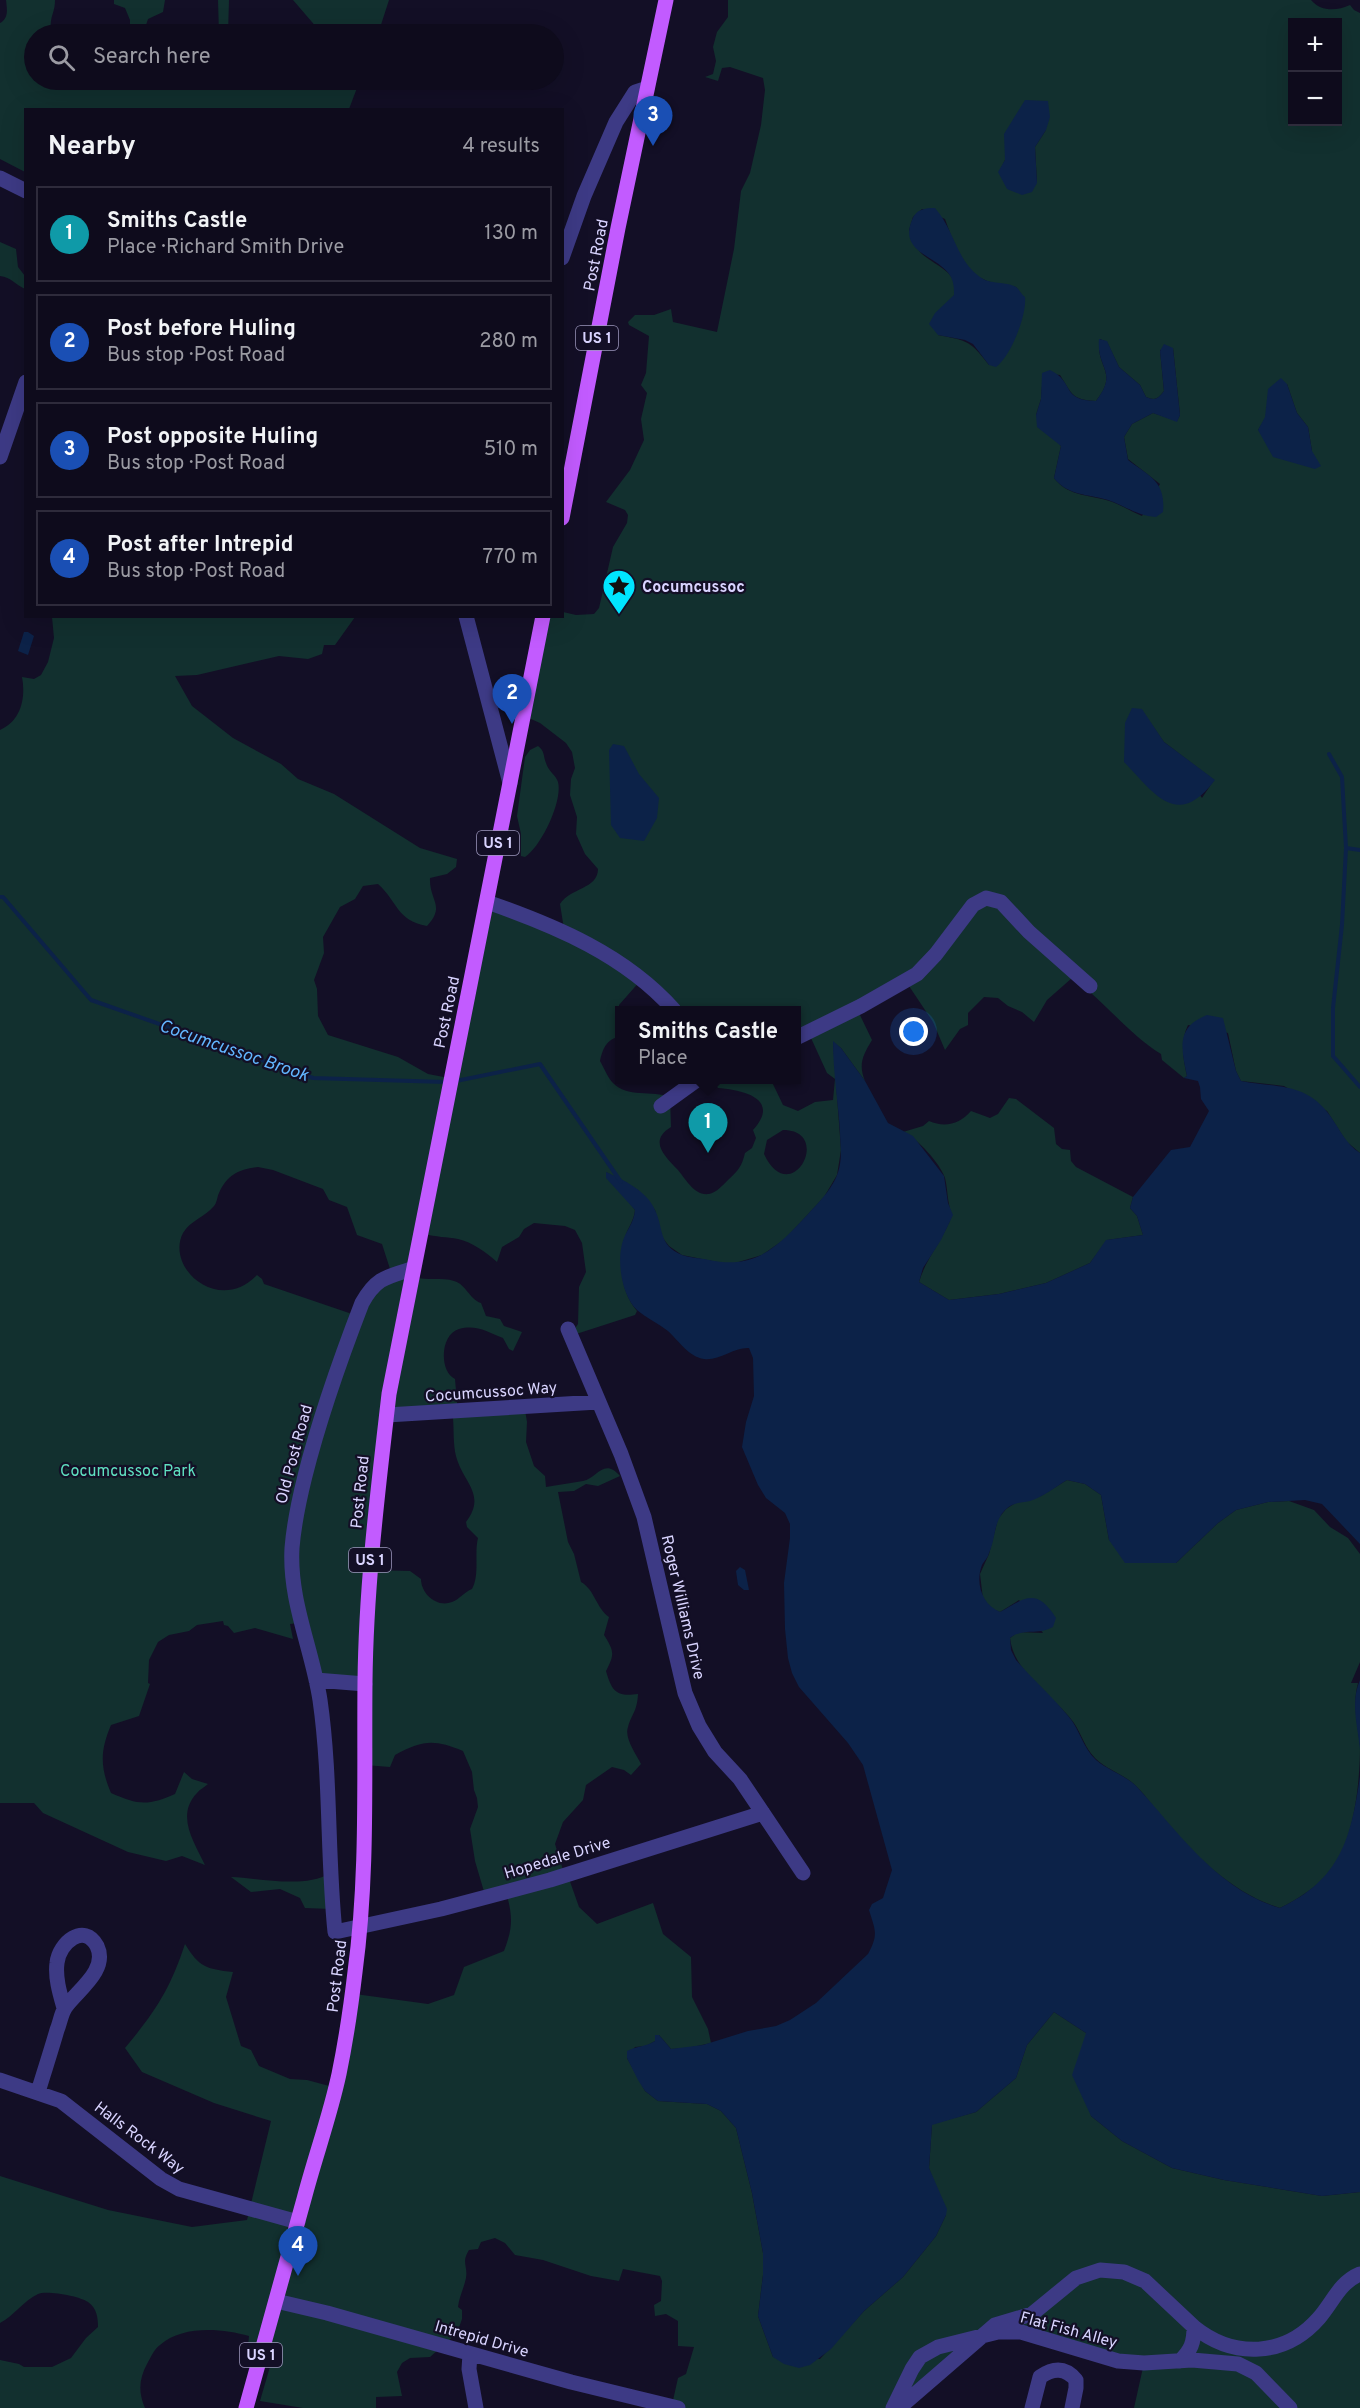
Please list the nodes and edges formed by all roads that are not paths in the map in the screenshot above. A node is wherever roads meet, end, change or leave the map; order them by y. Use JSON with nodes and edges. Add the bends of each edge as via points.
{"nodes":[{"id":1,"x":666,"y":0,"type":"edge"},
{"id":2,"x":647,"y":88,"type":"junction"},
{"id":3,"x":0,"y":178,"type":"edge"},
{"id":4,"x":24,"y":190,"type":"edge"},
{"id":5,"x":564,"y":252,"type":"edge"},
{"id":6,"x":24,"y":388,"type":"edge"},
{"id":7,"x":0,"y":457,"type":"edge"},
{"id":8,"x":564,"y":508,"type":"edge"},
{"id":9,"x":467,"y":618,"type":"edge"},
{"id":10,"x":543,"y":618,"type":"edge"},
{"id":11,"x":510,"y":783,"type":"junction"},
{"id":12,"x":487,"y":902,"type":"junction"},
{"id":13,"x":1090,"y":986,"type":"dead end"},
{"id":14,"x":669,"y":1006,"type":"edge"},
{"id":15,"x":801,"y":1036,"type":"edge"},
{"id":16,"x":691,"y":1084,"type":"edge"},
{"id":17,"x":661,"y":1106,"type":"dead end"},
{"id":18,"x":412,"y":1269,"type":"junction"},
{"id":19,"x":568,"y":1329,"type":"dead end"},
{"id":20,"x":598,"y":1402,"type":"junction"},
{"id":21,"x":387,"y":1415,"type":"junction"},
{"id":22,"x":316,"y":1680,"type":"junction"},
{"id":23,"x":365,"y":1684,"type":"junction"},
{"id":24,"x":763,"y":1812,"type":"junction"},
{"id":25,"x":803,"y":1873,"type":"dead end"},
{"id":26,"x":360,"y":1928,"type":"junction"},
{"id":27,"x":64,"y":2008,"type":"dead end"},
{"id":28,"x":0,"y":2080,"type":"edge"},
{"id":29,"x":38,"y":2092,"type":"junction"},
{"id":30,"x":298,"y":2222,"type":"junction"},
{"id":31,"x":1360,"y":2274,"type":"edge"},
{"id":32,"x":276,"y":2301,"type":"junction"},
{"id":33,"x":1194,"y":2327,"type":"junction"},
{"id":34,"x":978,"y":2337,"type":"junction"},
{"id":35,"x":470,"y":2354,"type":"junction"},
{"id":36,"x":1180,"y":2361,"type":"junction"},
{"id":37,"x":656,"y":2405,"type":"edge"},
{"id":38,"x":246,"y":2408,"type":"edge"},
{"id":39,"x":476,"y":2408,"type":"edge"},
{"id":40,"x":678,"y":2408,"type":"edge"},
{"id":41,"x":893,"y":2408,"type":"edge"},
{"id":42,"x":899,"y":2408,"type":"edge"},
{"id":43,"x":1032,"y":2408,"type":"edge"},
{"id":44,"x":1072,"y":2408,"type":"edge"},
{"id":45,"x":1290,"y":2408,"type":"edge"}],
"edges":[{"from":1,"to":2,"type":"main road","name":"Post Road","number":"US 1"},
{"from":2,"to":5,"type":"street","via":[[635,92],[616,122]]},
{"from":2,"to":8,"type":"main road","name":"Post Road","number":"US 1"},
{"from":3,"to":4,"type":"street"},
{"from":6,"to":7,"type":"street"},
{"from":9,"to":11,"type":"street"},
{"from":10,"to":11,"type":"main road","name":"Post Road","number":"US 1"},
{"from":11,"to":12,"type":"main road","name":"Post Road","number":"US 1"},
{"from":12,"to":14,"type":"street","via":[[582,941],[622,964]]},
{"from":12,"to":18,"type":"main road","name":"Post Road","number":"US 1"},
{"from":13,"to":15,"type":"street","via":[[1001,902],[986,898],[973,905],[917,974]]},
{"from":16,"to":17,"type":"street"},
{"from":18,"to":21,"type":"main road","name":"Post Road","number":"US 1"},
{"from":18,"to":22,"type":"street","name":"Old Post Road","via":[[382,1278],[362,1303],[321,1415],[297,1511],[292,1579]]},
{"from":19,"to":20,"type":"street","name":"Roger Williams Drive"},
{"from":20,"to":21,"type":"street","name":"Cocumcussoc Way"},
{"from":20,"to":24,"type":"street","name":"Roger Williams Drive","via":[[644,1517],[692,1712],[715,1752]]},
{"from":21,"to":23,"type":"main road","name":"Post Road","number":"US 1","via":[[369,1574]]},
{"from":22,"to":23,"type":"street"},
{"from":22,"to":26,"type":"street","name":"Old Post Road","via":[[327,1765],[335,1932]]},
{"from":23,"to":26,"type":"main road","name":"Post Road","number":"US 1","via":[[366,1828]]},
{"from":24,"to":25,"type":"street","name":"Roger Williams Drive"},
{"from":24,"to":26,"type":"street","name":"Hopedale Drive","via":[[550,1880]]},
{"from":26,"to":30,"type":"main road","name":"Post Road","number":"US 1","via":[[338,2076]]},
{"from":27,"to":29,"type":"street"},
{"from":28,"to":29,"type":"street","name":"Halls Rock Way"},
{"from":29,"to":30,"type":"street","name":"Halls Rock Way","via":[[61,2100],[146,2168],[179,2189]]},
{"from":30,"to":32,"type":"main road","name":"Post Road","number":"US 1"},
{"from":31,"to":33,"type":"street","via":[[1340,2288],[1304,2332],[1274,2347],[1225,2347]]},
{"from":32,"to":35,"type":"street","name":"Intrepid Drive"},
{"from":32,"to":38,"type":"main road","name":"Post Road","number":"US 1"},
{"from":33,"to":34,"type":"street","via":[[1144,2281],[1124,2272],[1100,2270],[1076,2278],[1032,2314],[995,2325]]},
{"from":33,"to":36,"type":"street","via":[[1190,2352]]},
{"from":34,"to":36,"type":"street","name":"Flat Fish Alley","via":[[1021,2332],[1118,2361]]},
{"from":34,"to":41,"type":"street","name":"Flat Fish Alley","via":[[938,2347],[920,2357]]},
{"from":34,"to":42,"type":"street"},
{"from":35,"to":37,"type":"street","name":"Intrepid Drive"},
{"from":35,"to":39,"type":"street"},
{"from":36,"to":45,"type":"street","name":"Flat Fish Alley","via":[[1216,2361],[1248,2368]]},
{"from":37,"to":40,"type":"street","name":"Intrepid Drive"},
{"from":43,"to":44,"type":"street","via":[[1040,2377],[1056,2369],[1076,2380]]}]}
